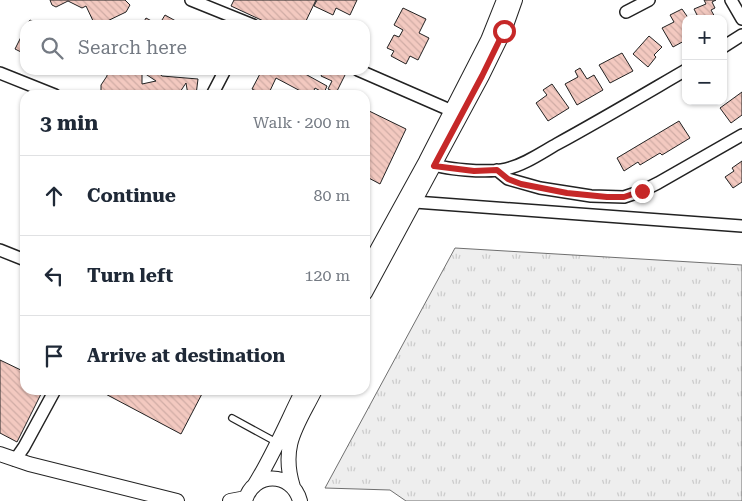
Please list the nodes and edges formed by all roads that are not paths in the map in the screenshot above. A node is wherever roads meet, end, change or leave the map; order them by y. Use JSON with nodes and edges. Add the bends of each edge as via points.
{"nodes":[{"id":1,"x":191,"y":0,"type":"edge"},
{"id":2,"x":504,"y":0,"type":"edge"},
{"id":3,"x":515,"y":0,"type":"edge"},
{"id":4,"x":649,"y":0,"type":"edge"},
{"id":5,"x":731,"y":0,"type":"edge"},
{"id":6,"x":626,"y":12,"type":"dead end"},
{"id":7,"x":742,"y":19,"type":"edge"},
{"id":8,"x":241,"y":20,"type":"edge"},
{"id":9,"x":742,"y":36,"type":"edge"},
{"id":10,"x":727,"y":45,"type":"edge"},
{"id":11,"x":682,"y":72,"type":"edge"},
{"id":12,"x":0,"y":73,"type":"edge"},
{"id":13,"x":222,"y":75,"type":"edge"},
{"id":14,"x":369,"y":75,"type":"edge"},
{"id":15,"x":42,"y":90,"type":"edge"},
{"id":16,"x":215,"y":90,"type":"edge"},
{"id":17,"x":456,"y":113,"type":"junction"},
{"id":18,"x":742,"y":135,"type":"edge"},
{"id":19,"x":430,"y":163,"type":"junction"},
{"id":20,"x":497,"y":170,"type":"junction"},
{"id":21,"x":410,"y":200,"type":"junction"},
{"id":22,"x":742,"y":226,"type":"edge"},
{"id":23,"x":0,"y":250,"type":"edge"},
{"id":24,"x":20,"y":258,"type":"edge"},
{"id":25,"x":370,"y":264,"type":"edge"},
{"id":26,"x":370,"y":283,"type":"edge"},
{"id":27,"x":52,"y":395,"type":"edge"},
{"id":28,"x":300,"y":395,"type":"edge"},
{"id":29,"x":312,"y":395,"type":"edge"},
{"id":30,"x":232,"y":418,"type":"dead end"},
{"id":31,"x":277,"y":442,"type":"junction"},
{"id":32,"x":0,"y":454,"type":"edge"},
{"id":33,"x":15,"y":460,"type":"junction"},
{"id":34,"x":254,"y":486,"type":"junction"},
{"id":35,"x":294,"y":487,"type":"junction"},
{"id":36,"x":245,"y":500,"type":"edge"},
{"id":37,"x":177,"y":501,"type":"edge"},
{"id":38,"x":230,"y":501,"type":"edge"},
{"id":39,"x":300,"y":501,"type":"edge"}],
"edges":[{"from":1,"to":8,"type":"street"},
{"from":2,"to":17,"type":"street"},
{"from":3,"to":17,"type":"street","via":[[494,54]]},
{"from":4,"to":6,"type":"street"},
{"from":5,"to":7,"type":"street"},
{"from":9,"to":10,"type":"street"},
{"from":11,"to":20,"type":"street","via":[[521,163]]},
{"from":12,"to":15,"type":"street"},
{"from":13,"to":16,"type":"street"},
{"from":14,"to":17,"type":"street"},
{"from":17,"to":19,"type":"street"},
{"from":18,"to":20,"type":"street","via":[[658,183],[624,197],[591,196],[540,188],[508,179]]},
{"from":19,"to":20,"type":"street","via":[[474,171]]},
{"from":19,"to":21,"type":"street"},
{"from":21,"to":22,"type":"street"},
{"from":21,"to":25,"type":"street"},
{"from":21,"to":26,"type":"street"},
{"from":23,"to":24,"type":"street"},
{"from":27,"to":33,"type":"street"},
{"from":28,"to":31,"type":"street"},
{"from":29,"to":35,"type":"street","via":[[290,440],[288,470]]},
{"from":30,"to":31,"type":"lane"},
{"from":31,"to":34,"type":"street","via":[[268,465]]},
{"from":32,"to":33,"type":"street"},
{"from":33,"to":37,"type":"street"},
{"from":34,"to":35,"type":"street","via":[[274,478]]},
{"from":34,"to":36,"type":"street"},
{"from":35,"to":39,"type":"street"},
{"from":36,"to":38,"type":"street"}]}
